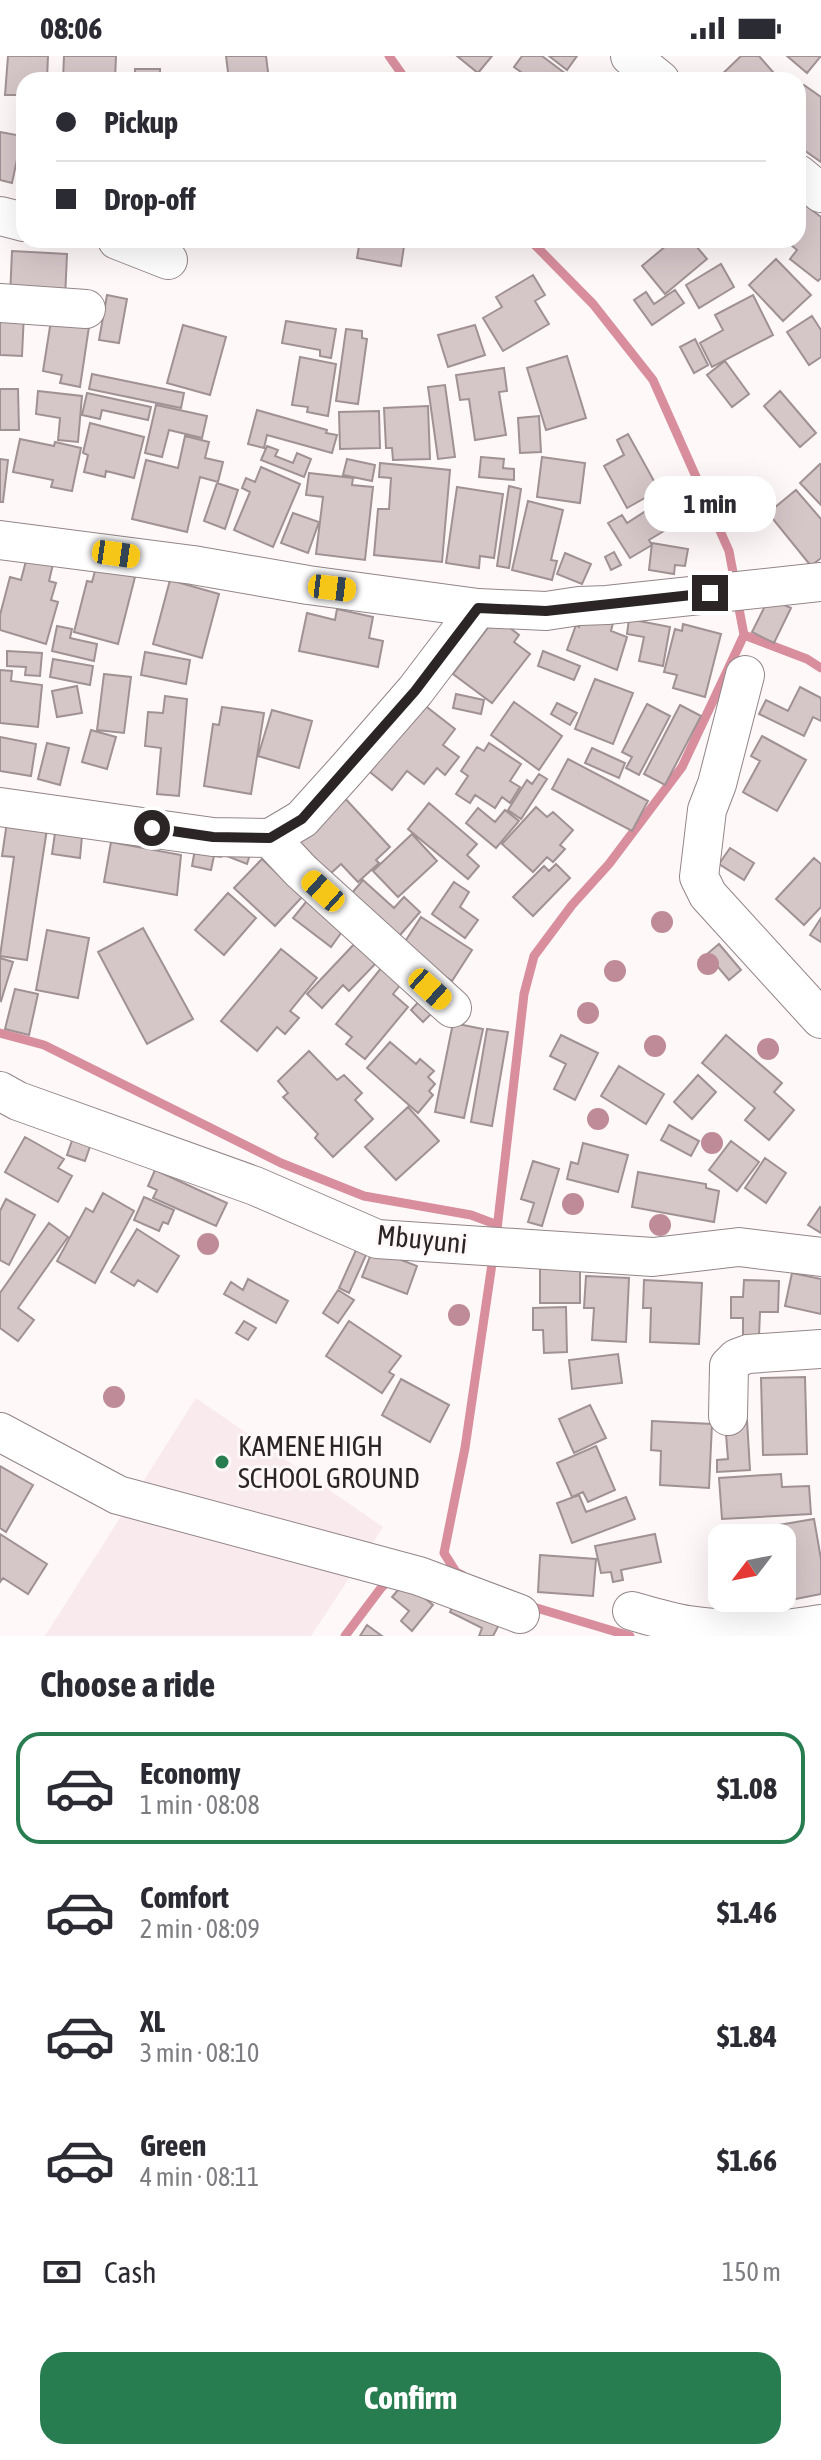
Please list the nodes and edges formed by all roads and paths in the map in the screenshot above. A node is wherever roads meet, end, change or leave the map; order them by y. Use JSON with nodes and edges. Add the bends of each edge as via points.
{"nodes":[{"id":1,"x":630,"y":56,"type":"edge"},
{"id":2,"x":650,"y":72,"type":"edge"},
{"id":3,"x":137,"y":248,"type":"edge"},
{"id":4,"x":168,"y":260,"type":"dead end"},
{"id":5,"x":0,"y":303,"type":"edge"},
{"id":6,"x":86,"y":309,"type":"dead end"},
{"id":7,"x":0,"y":540,"type":"edge"},
{"id":8,"x":821,"y":582,"type":"edge"},
{"id":9,"x":478,"y":608,"type":"junction"},
{"id":10,"x":745,"y":675,"type":"dead end"},
{"id":11,"x":0,"y":807,"type":"edge"},
{"id":12,"x":270,"y":838,"type":"junction"},
{"id":13,"x":452,"y":1008,"type":"dead end"},
{"id":14,"x":821,"y":1019,"type":"edge"},
{"id":15,"x":0,"y":1091,"type":"edge"},
{"id":16,"x":821,"y":1257,"type":"edge"},
{"id":17,"x":821,"y":1349,"type":"edge"},
{"id":18,"x":728,"y":1416,"type":"dead end"},
{"id":19,"x":0,"y":1432,"type":"edge"},
{"id":20,"x":632,"y":1611,"type":"dead end"},
{"id":21,"x":520,"y":1614,"type":"dead end"},
{"id":22,"x":821,"y":1624,"type":"edge"}],
"edges":[{"from":1,"to":2,"type":"street"},
{"from":3,"to":4,"type":"street"},
{"from":5,"to":6,"type":"street"},
{"from":7,"to":9,"type":"street"},
{"from":8,"to":9,"type":"street","via":[[546,611]]},
{"from":9,"to":12,"type":"street","via":[[339,779],[302,819]]},
{"from":10,"to":14,"type":"street","via":[[707,810],[699,877],[708,895]]},
{"from":11,"to":12,"type":"street","via":[[213,837]]},
{"from":12,"to":13,"type":"street"},
{"from":15,"to":16,"type":"street","name":"Mbuyuni","via":[[255,1186],[377,1239],[653,1257],[739,1247]]},
{"from":17,"to":18,"type":"street","via":[[737,1358],[729,1366]]},
{"from":19,"to":21,"type":"street","via":[[118,1495],[419,1576]]},
{"from":20,"to":22,"type":"street","via":[[688,1625],[796,1629]]}]}
